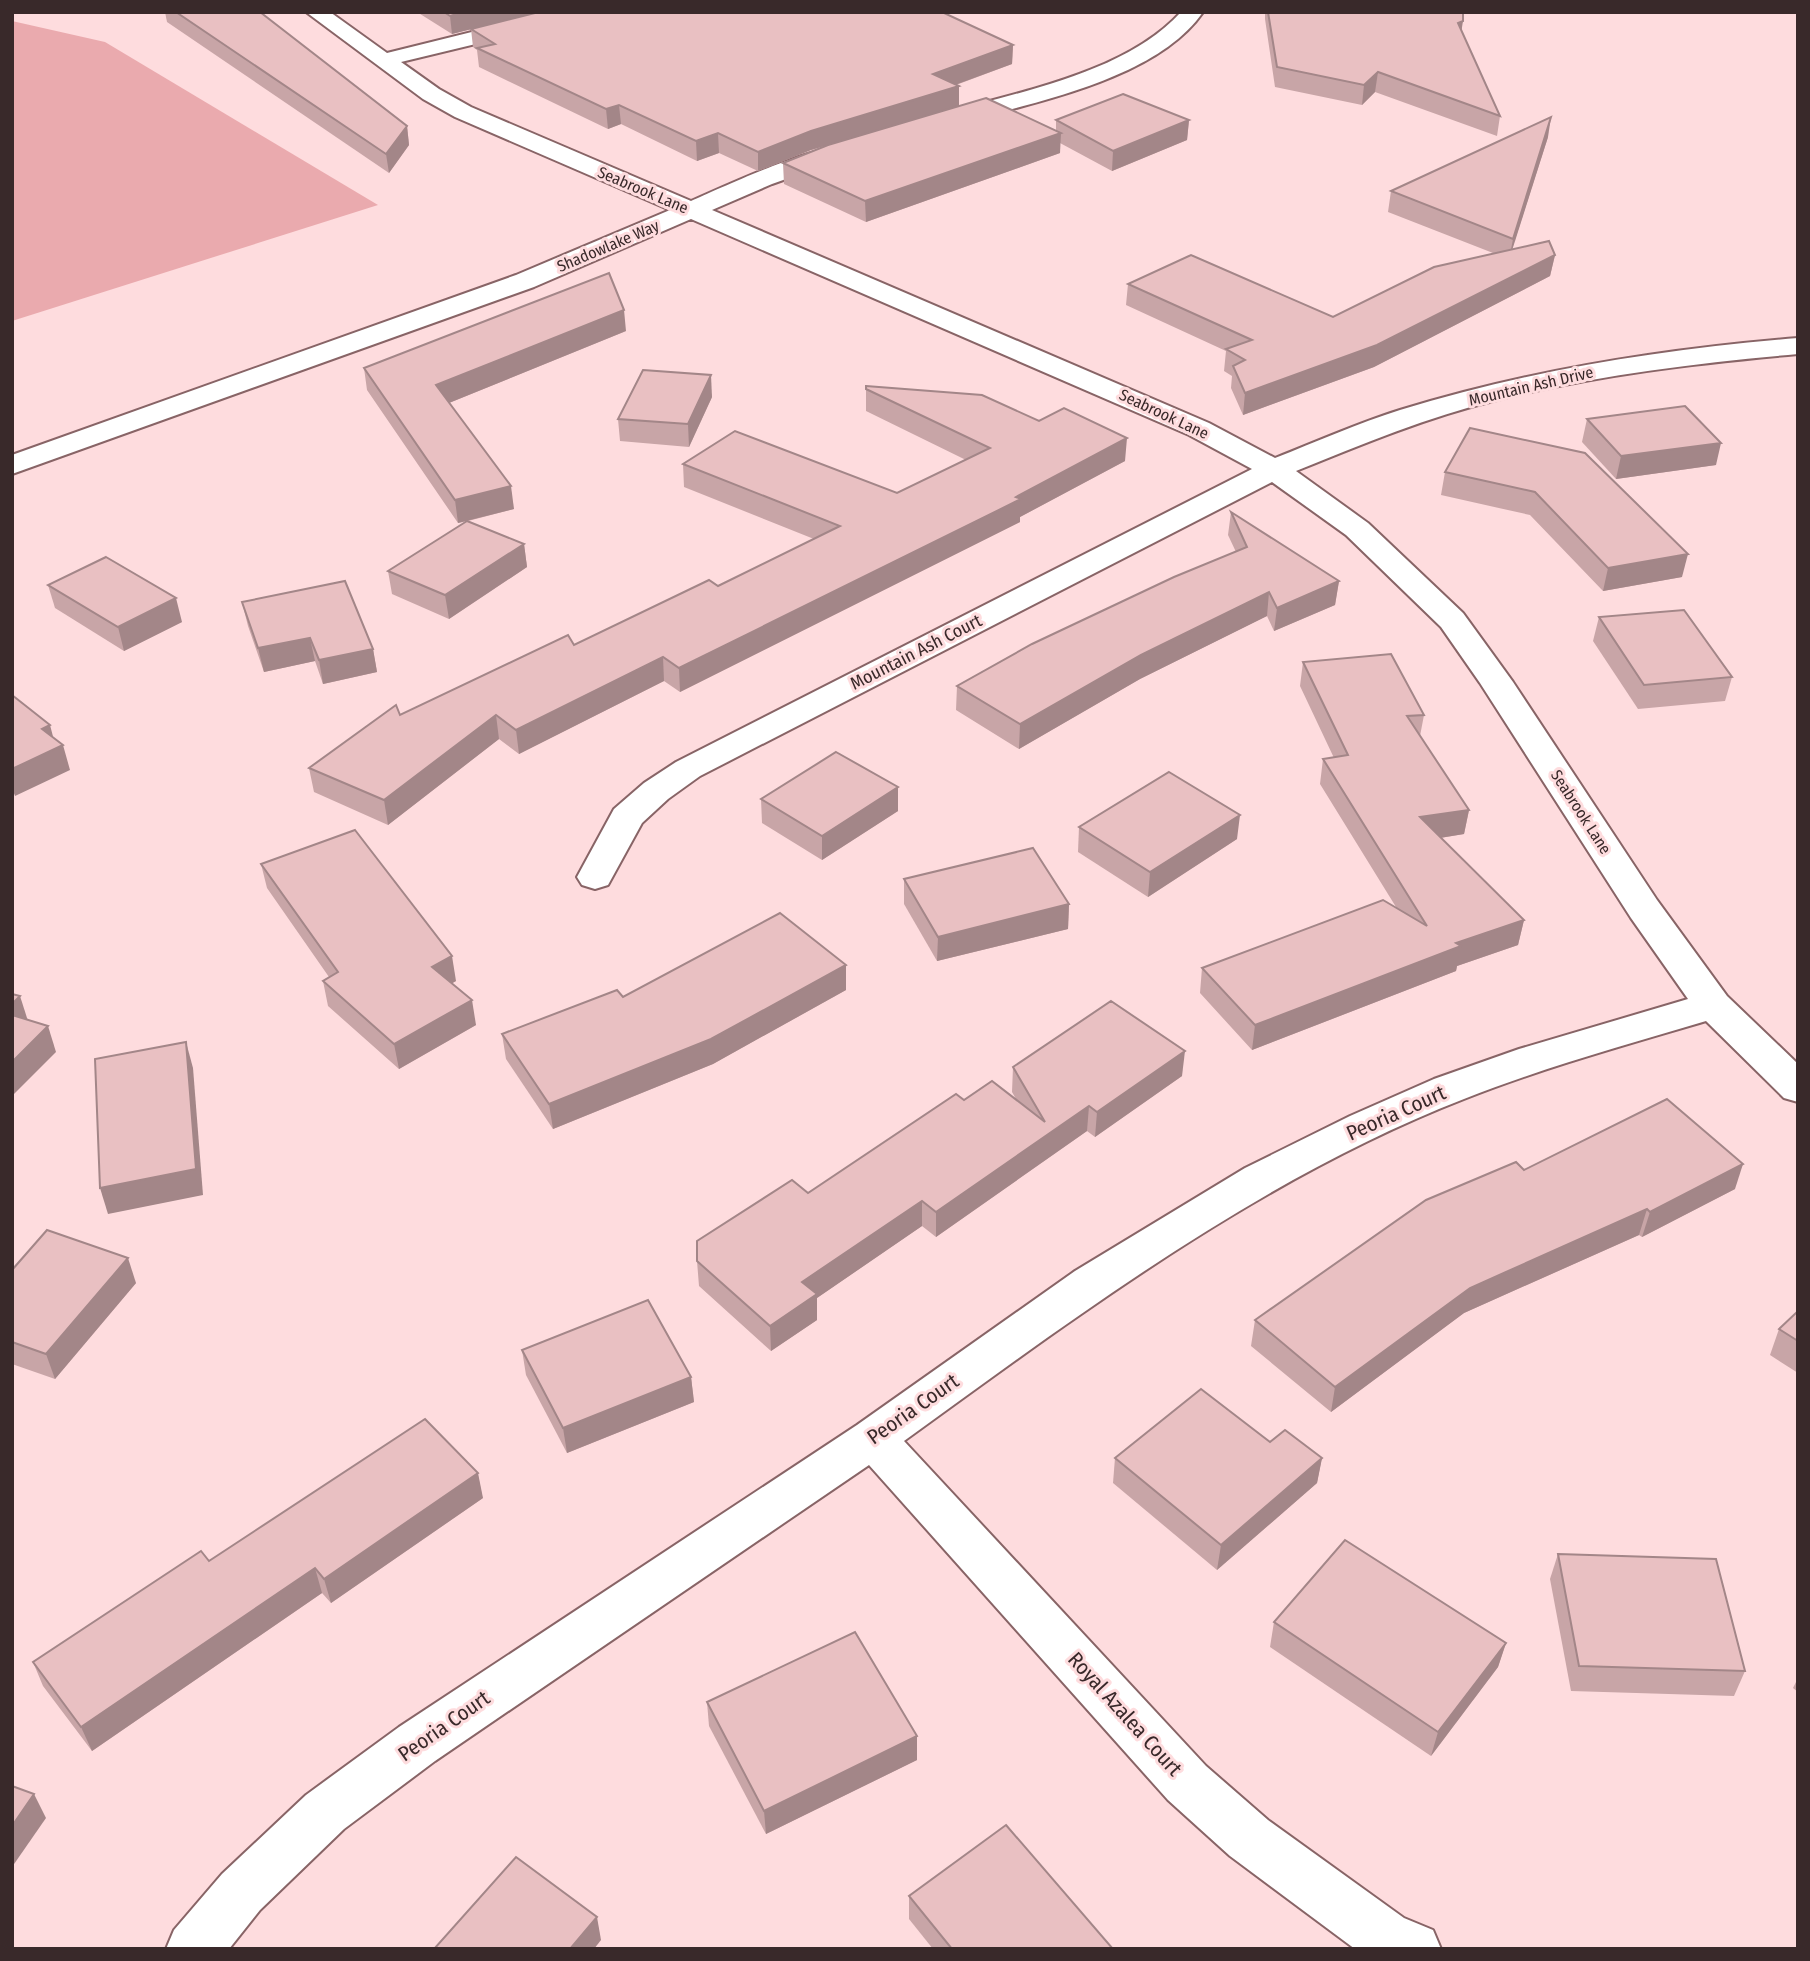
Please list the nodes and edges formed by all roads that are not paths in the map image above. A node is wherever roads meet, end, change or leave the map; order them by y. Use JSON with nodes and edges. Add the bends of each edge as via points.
{"nodes":[{"id":1,"x":316,"y":12,"type":"edge"},
{"id":2,"x":579,"y":12,"type":"edge"},
{"id":3,"x":1193,"y":12,"type":"edge"},
{"id":4,"x":384,"y":60,"type":"junction"},
{"id":5,"x":920,"y":128,"type":"edge"},
{"id":6,"x":858,"y":147,"type":"edge"},
{"id":7,"x":691,"y":210,"type":"junction"},
{"id":8,"x":1798,"y":345,"type":"edge"},
{"id":9,"x":12,"y":465,"type":"edge"},
{"id":10,"x":1274,"y":469,"type":"junction"},
{"id":11,"x":595,"y":877,"type":"dead end"},
{"id":12,"x":1713,"y":1006,"type":"junction"},
{"id":13,"x":1798,"y":1088,"type":"edge"},
{"id":14,"x":873,"y":1438,"type":"junction"},
{"id":15,"x":194,"y":1949,"type":"edge"},
{"id":16,"x":1413,"y":1949,"type":"edge"}],
"edges":[{"from":1,"to":4,"type":"street","name":"Seabrook Lane"},
{"from":2,"to":4,"type":"street"},
{"from":3,"to":5,"type":"street","via":[[1178,30],[1109,70]]},
{"from":4,"to":7,"type":"street","name":"Seabrook Lane","via":[[463,112]]},
{"from":6,"to":7,"type":"street","name":"Shadowlake Way","via":[[763,179]]},
{"from":7,"to":9,"type":"street","name":"Shadowlake Way","via":[[525,281]]},
{"from":7,"to":10,"type":"street","name":"Seabrook Lane","via":[[1132,398]]},
{"from":8,"to":10,"type":"street","name":"Mountain Ash Drive","via":[[1630,364],[1489,393],[1407,417]]},
{"from":10,"to":11,"type":"street","name":"Mountain Ash Court","via":[[688,769],[627,817]]},
{"from":10,"to":12,"type":"street","name":"Seabrook Lane","via":[[1357,529],[1452,620]]},
{"from":12,"to":13,"type":"street","name":"Seabrook Lane"},
{"from":12,"to":14,"type":"street","name":"Peoria Court","via":[[1448,1089],[1260,1178],[1091,1283]]},
{"from":14,"to":15,"type":"street","name":"Peoria Court","via":[[417,1744],[325,1812],[241,1892]]},
{"from":14,"to":16,"type":"street","name":"Royal Azalea Court","via":[[1187,1783],[1249,1838],[1384,1937]]}]}
